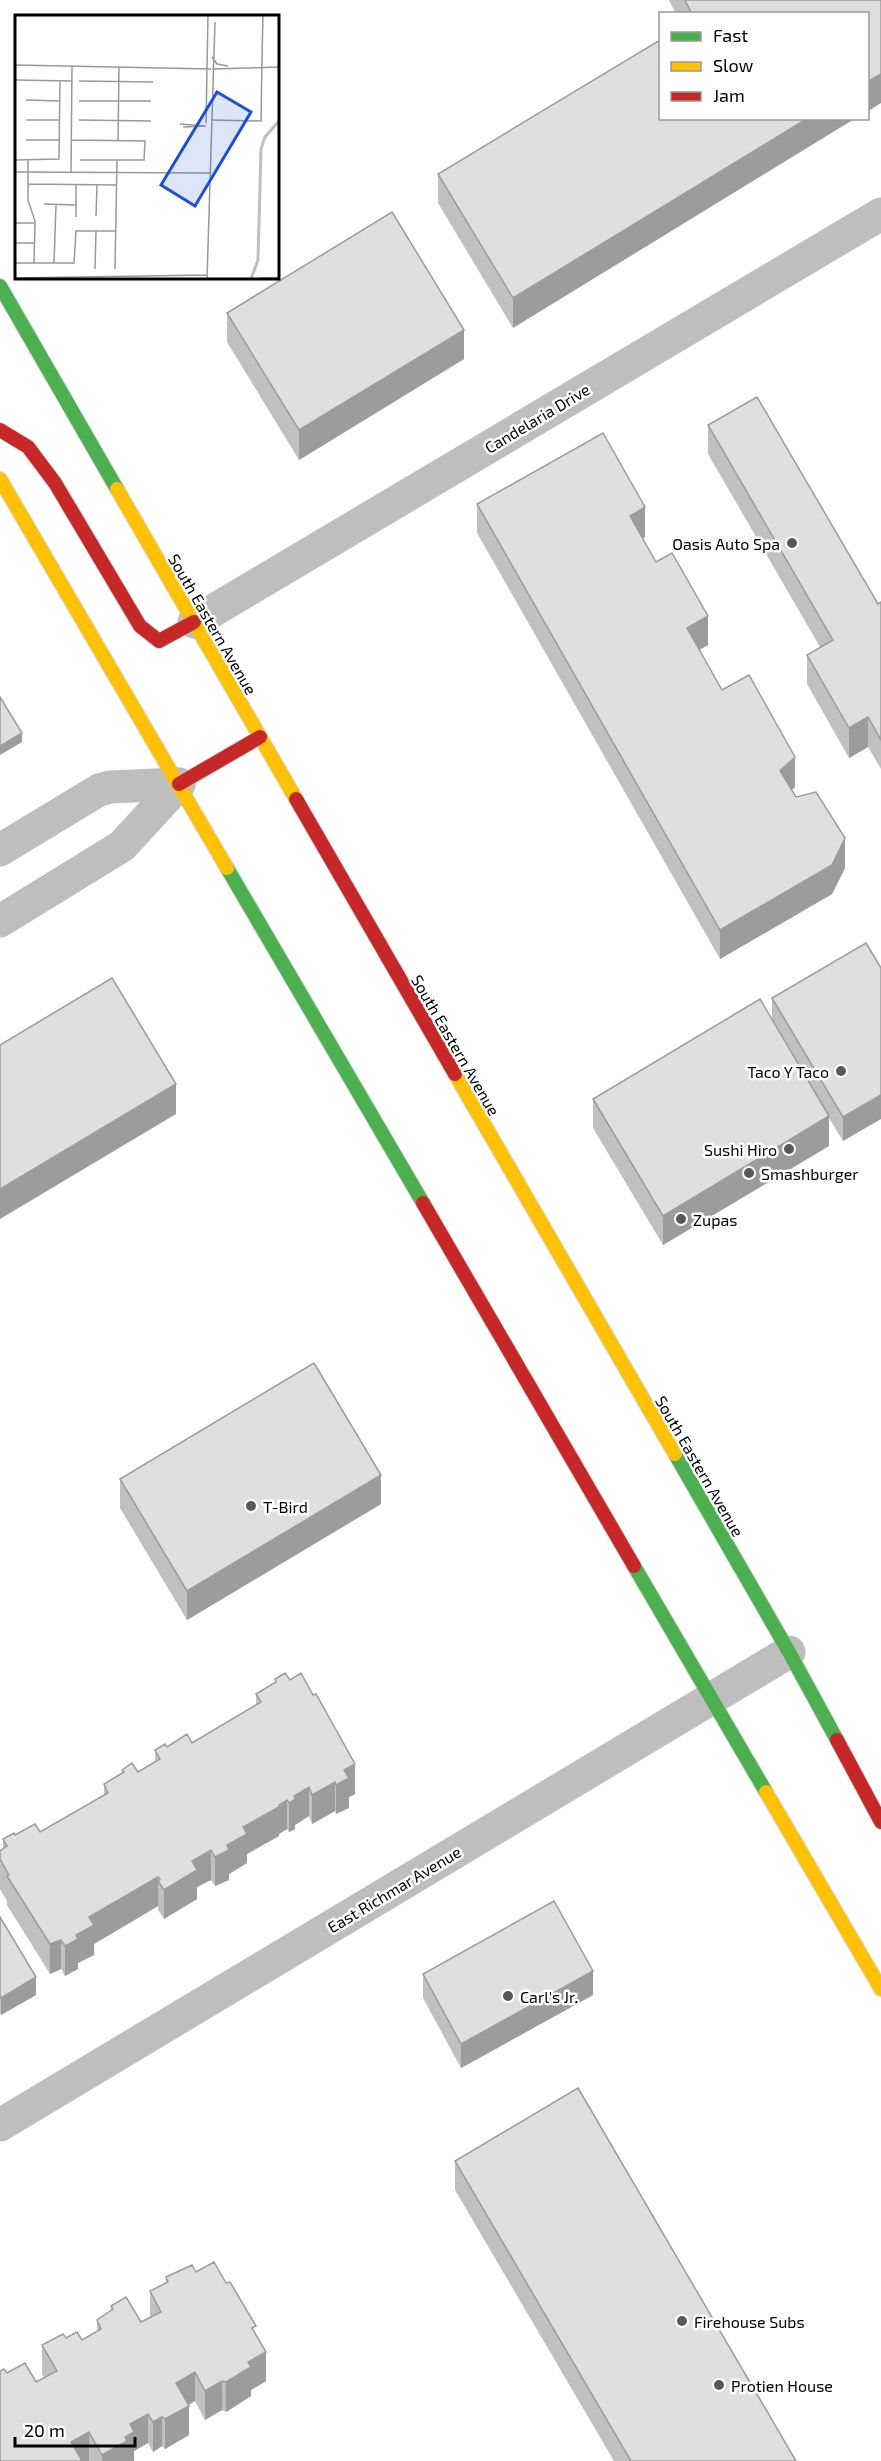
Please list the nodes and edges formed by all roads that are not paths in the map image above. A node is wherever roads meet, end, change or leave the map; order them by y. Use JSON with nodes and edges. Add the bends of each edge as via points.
{"nodes":[{"id":1,"x":881,"y":214,"type":"edge"},
{"id":2,"x":0,"y":286,"type":"edge"},
{"id":3,"x":0,"y":430,"type":"edge"},
{"id":4,"x":0,"y":479,"type":"edge"},
{"id":5,"x":194,"y":622,"type":"junction"},
{"id":6,"x":260,"y":737,"type":"junction"},
{"id":7,"x":179,"y":784,"type":"junction"},
{"id":8,"x":0,"y":850,"type":"edge"},
{"id":9,"x":0,"y":921,"type":"edge"},
{"id":10,"x":789,"y":1652,"type":"junction"},
{"id":11,"x":711,"y":1699,"type":"junction"},
{"id":12,"x":881,"y":1822,"type":"edge"},
{"id":13,"x":881,"y":1989,"type":"edge"},
{"id":14,"x":0,"y":2126,"type":"edge"}],
"edges":[{"from":1,"to":5,"type":"street","name":"Candelaria Drive"},
{"from":2,"to":5,"type":"main road","name":"South Eastern Avenue"},
{"from":3,"to":5,"type":"main road","via":[[28,447],[55,483],[140,626],[159,641]]},
{"from":4,"to":7,"type":"main road"},
{"from":5,"to":6,"type":"main road","name":"South Eastern Avenue"},
{"from":6,"to":7,"type":"main road"},
{"from":6,"to":10,"type":"main road","name":"South Eastern Avenue"},
{"from":7,"to":8,"type":"street","via":[[99,790]]},
{"from":7,"to":9,"type":"street","via":[[122,846]]},
{"from":7,"to":11,"type":"main road"},
{"from":10,"to":11,"type":"street","name":"East Richmar Avenue"},
{"from":10,"to":12,"type":"main road","name":"South Eastern Avenue"},
{"from":11,"to":13,"type":"main road"},
{"from":11,"to":14,"type":"street","name":"East Richmar Avenue"}]}
